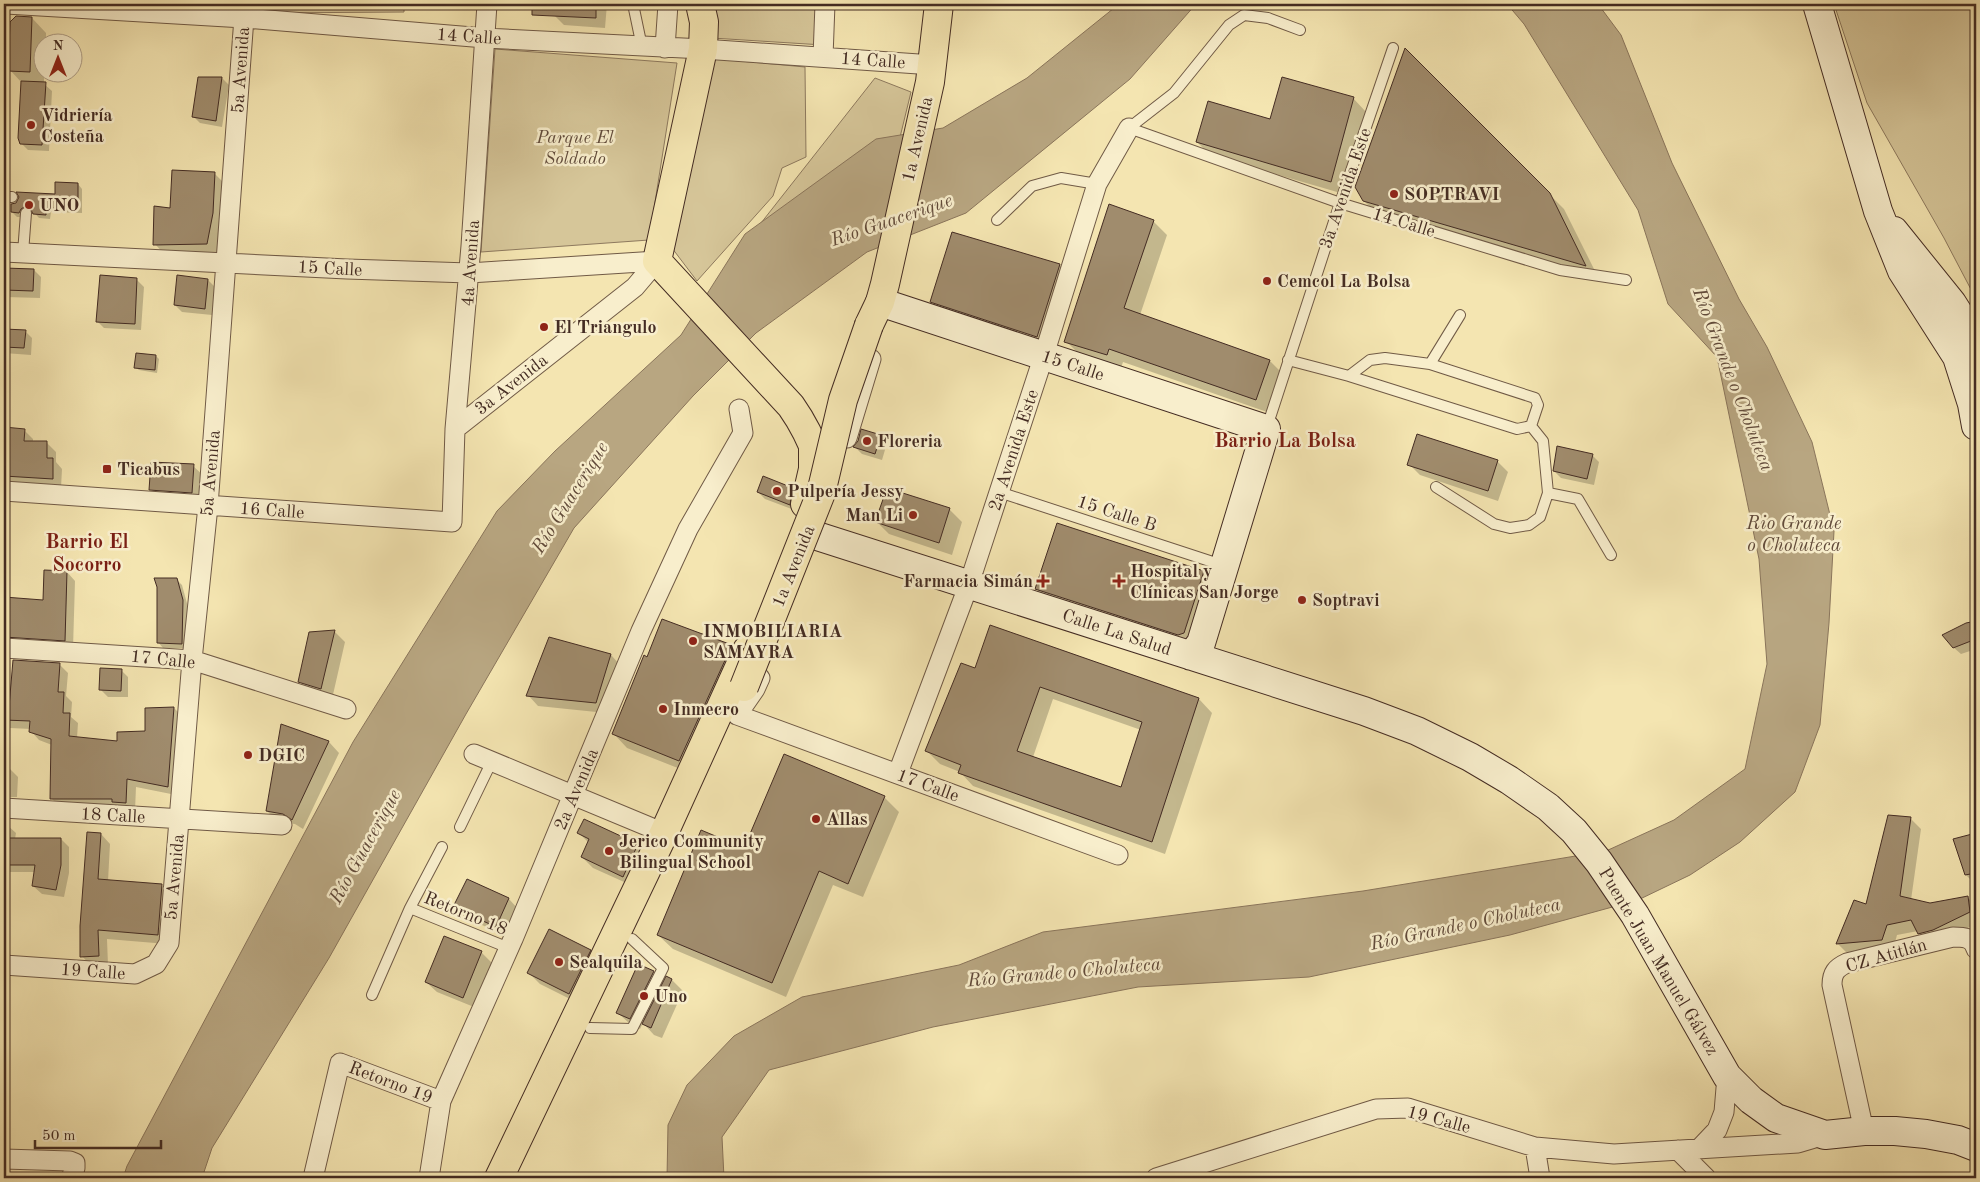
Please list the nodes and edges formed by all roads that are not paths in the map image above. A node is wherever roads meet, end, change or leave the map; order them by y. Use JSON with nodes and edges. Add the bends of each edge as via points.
{"nodes":[{"id":1,"x":6,"y":4,"type":"edge"},
{"id":2,"x":487,"y":4,"type":"edge"},
{"id":3,"x":633,"y":4,"type":"edge"},
{"id":4,"x":700,"y":4,"type":"edge"},
{"id":5,"x":825,"y":4,"type":"edge"},
{"id":6,"x":939,"y":4,"type":"edge"},
{"id":7,"x":1817,"y":4,"type":"edge"},
{"id":8,"x":664,"y":6,"type":"edge"},
{"id":9,"x":245,"y":11,"type":"edge"},
{"id":10,"x":1300,"y":30,"type":"dead end"},
{"id":11,"x":484,"y":38,"type":"junction"},
{"id":12,"x":642,"y":47,"type":"junction"},
{"id":13,"x":665,"y":48,"type":"junction"},
{"id":14,"x":1393,"y":48,"type":"dead end"},
{"id":15,"x":703,"y":49,"type":"junction"},
{"id":16,"x":822,"y":57,"type":"junction"},
{"id":17,"x":932,"y":73,"type":"junction"},
{"id":18,"x":1129,"y":128,"type":"junction"},
{"id":19,"x":1097,"y":184,"type":"junction"},
{"id":20,"x":1340,"y":202,"type":"junction"},
{"id":21,"x":1878,"y":211,"type":"junction"},
{"id":22,"x":26,"y":213,"type":"dead end"},
{"id":23,"x":997,"y":220,"type":"dead end"},
{"id":24,"x":4,"y":252,"type":"edge"},
{"id":25,"x":23,"y":253,"type":"junction"},
{"id":26,"x":1918,"y":260,"type":"junction"},
{"id":27,"x":226,"y":263,"type":"junction"},
{"id":28,"x":665,"y":270,"type":"junction"},
{"id":29,"x":469,"y":273,"type":"junction"},
{"id":30,"x":1626,"y":280,"type":"dead end"},
{"id":31,"x":878,"y":303,"type":"junction"},
{"id":32,"x":1460,"y":316,"type":"dead end"},
{"id":33,"x":1976,"y":341,"type":"edge"},
{"id":34,"x":1044,"y":355,"type":"junction"},
{"id":35,"x":1288,"y":360,"type":"junction"},
{"id":36,"x":1430,"y":364,"type":"junction"},
{"id":37,"x":1350,"y":376,"type":"junction"},
{"id":38,"x":1976,"y":378,"type":"edge"},
{"id":39,"x":739,"y":408,"type":"dead end"},
{"id":40,"x":1531,"y":426,"type":"junction"},
{"id":41,"x":1976,"y":426,"type":"edge"},
{"id":42,"x":455,"y":429,"type":"junction"},
{"id":43,"x":1266,"y":429,"type":"junction"},
{"id":44,"x":813,"y":444,"type":"junction"},
{"id":45,"x":1436,"y":487,"type":"dead end"},
{"id":46,"x":4,"y":491,"type":"edge"},
{"id":47,"x":999,"y":492,"type":"junction"},
{"id":48,"x":1548,"y":493,"type":"junction"},
{"id":49,"x":208,"y":506,"type":"junction"},
{"id":50,"x":452,"y":522,"type":"joint"},
{"id":51,"x":816,"y":536,"type":"junction"},
{"id":52,"x":1610,"y":555,"type":"dead end"},
{"id":53,"x":1226,"y":566,"type":"junction"},
{"id":54,"x":969,"y":584,"type":"junction"},
{"id":55,"x":4,"y":648,"type":"edge"},
{"id":56,"x":1199,"y":653,"type":"junction"},
{"id":57,"x":192,"y":660,"type":"junction"},
{"id":58,"x":346,"y":709,"type":"dead end"},
{"id":59,"x":737,"y":715,"type":"junction"},
{"id":60,"x":1417,"y":731,"type":"joint"},
{"id":61,"x":474,"y":754,"type":"dead end"},
{"id":62,"x":492,"y":762,"type":"junction"},
{"id":63,"x":898,"y":773,"type":"junction"},
{"id":64,"x":573,"y":795,"type":"junction"},
{"id":65,"x":4,"y":808,"type":"edge"},
{"id":66,"x":179,"y":819,"type":"junction"},
{"id":67,"x":282,"y":825,"type":"dead end"},
{"id":68,"x":460,"y":827,"type":"dead end"},
{"id":69,"x":664,"y":833,"type":"junction"},
{"id":70,"x":442,"y":847,"type":"dead end"},
{"id":71,"x":1118,"y":855,"type":"dead end"},
{"id":72,"x":410,"y":908,"type":"junction"},
{"id":73,"x":632,"y":939,"type":"junction"},
{"id":74,"x":169,"y":942,"type":"joint"},
{"id":75,"x":509,"y":948,"type":"junction"},
{"id":76,"x":1976,"y":949,"type":"edge"},
{"id":77,"x":4,"y":965,"type":"edge"},
{"id":78,"x":372,"y":995,"type":"dead end"},
{"id":79,"x":590,"y":1028,"type":"junction"},
{"id":80,"x":1722,"y":1068,"type":"junction"},
{"id":81,"x":441,"y":1101,"type":"junction"},
{"id":82,"x":1864,"y":1131,"type":"junction"},
{"id":83,"x":1825,"y":1135,"type":"junction"},
{"id":84,"x":1535,"y":1147,"type":"junction"},
{"id":85,"x":1976,"y":1147,"type":"edge"},
{"id":86,"x":1699,"y":1149,"type":"junction"},
{"id":87,"x":1678,"y":1150,"type":"junction"},
{"id":88,"x":4,"y":1159,"type":"edge"},
{"id":89,"x":73,"y":1170,"type":"edge"},
{"id":90,"x":1186,"y":1174,"type":"edge"},
{"id":91,"x":313,"y":1178,"type":"edge"},
{"id":92,"x":429,"y":1178,"type":"edge"},
{"id":93,"x":499,"y":1178,"type":"edge"},
{"id":94,"x":520,"y":1178,"type":"edge"},
{"id":95,"x":1156,"y":1178,"type":"edge"},
{"id":96,"x":1540,"y":1178,"type":"edge"},
{"id":97,"x":1706,"y":1178,"type":"edge"}],
"edges":[{"from":1,"to":9,"type":"street","name":"14 Calle"},
{"from":2,"to":11,"type":"street","name":"4a Avenida"},
{"from":3,"to":12,"type":"lane"},
{"from":4,"to":15,"type":"main road","name":"3a Avenida","via":[[704,22]]},
{"from":5,"to":16,"type":"street"},
{"from":6,"to":17,"type":"main road","name":"1a Avenida"},
{"from":7,"to":21,"type":"main road"},
{"from":8,"to":13,"type":"street"},
{"from":9,"to":11,"type":"street","name":"14 Calle"},
{"from":9,"to":27,"type":"street","name":"5a Avenida"},
{"from":10,"to":18,"type":"lane","via":[[1268,18],[1244,15],[1229,25],[1174,93]]},
{"from":11,"to":12,"type":"street","name":"14 Calle"},
{"from":11,"to":29,"type":"street","name":"4a Avenida"},
{"from":12,"to":13,"type":"street","name":"14 Calle"},
{"from":13,"to":15,"type":"street","name":"14 Calle"},
{"from":14,"to":20,"type":"lane","name":"3a Avenida Este"},
{"from":15,"to":16,"type":"street","name":"14 Calle"},
{"from":15,"to":28,"type":"main road","name":"3a Avenida"},
{"from":16,"to":17,"type":"street","name":"14 Calle"},
{"from":17,"to":31,"type":"main road","name":"1a Avenida"},
{"from":18,"to":19,"type":"street","name":"2a Avenida Este"},
{"from":18,"to":20,"type":"lane","name":"14 Calle"},
{"from":19,"to":23,"type":"lane","via":[[1061,178],[1032,186]]},
{"from":19,"to":34,"type":"street","name":"2a Avenida Este"},
{"from":20,"to":30,"type":"lane","name":"14 Calle","via":[[1560,270]]},
{"from":20,"to":35,"type":"lane","name":"3a Avenida Este"},
{"from":21,"to":26,"type":"main road"},
{"from":21,"to":41,"type":"main road","via":[[1902,271],[1958,357]]},
{"from":22,"to":25,"type":"lane"},
{"from":24,"to":25,"type":"street","name":"15 Calle"},
{"from":25,"to":27,"type":"street","name":"15 Calle"},
{"from":26,"to":33,"type":"main road","via":[[1952,303]]},
{"from":26,"to":38,"type":"main road"},
{"from":27,"to":29,"type":"street","name":"15 Calle"},
{"from":27,"to":49,"type":"street","name":"5a Avenida"},
{"from":28,"to":29,"type":"street","name":"15 Calle"},
{"from":28,"to":42,"type":"street","name":"3a Avenida","via":[[635,287]]},
{"from":28,"to":44,"type":"main road","via":[[791,406]]},
{"from":29,"to":42,"type":"street","name":"4a Avenida"},
{"from":31,"to":34,"type":"main road","name":"15 Calle"},
{"from":31,"to":51,"type":"street","name":"1a Avenida","via":[[880,329]]},
{"from":31,"to":59,"type":"main road","name":"1a Avenida","bridge":true,"via":[[843,400],[821,494],[744,687]]},
{"from":32,"to":36,"type":"lane"},
{"from":34,"to":43,"type":"main road","name":"15 Calle"},
{"from":34,"to":47,"type":"street","name":"2a Avenida Este"},
{"from":35,"to":37,"type":"lane"},
{"from":35,"to":43,"type":"lane","name":"3a Avenida Este"},
{"from":36,"to":37,"type":"lane","via":[[1385,358],[1370,360]]},
{"from":36,"to":40,"type":"lane","via":[[1535,398],[1538,405]]},
{"from":37,"to":40,"type":"lane","via":[[1517,429]]},
{"from":39,"to":64,"type":"street","name":"2a Avenida","via":[[743,433],[688,529],[641,631]]},
{"from":40,"to":48,"type":"lane","via":[[1543,441]]},
{"from":42,"to":50,"type":"street","name":"4a Avenida"},
{"from":43,"to":53,"type":"main road","name":"3a Avenida Este"},
{"from":44,"to":51,"type":"main road","via":[[821,468],[810,520],[810,528]]},
{"from":44,"to":69,"type":"main road","via":[[813,469],[803,514],[791,547]]},
{"from":45,"to":48,"type":"lane","via":[[1494,524],[1510,528],[1529,525],[1540,517]]},
{"from":46,"to":49,"type":"street","name":"16 Calle"},
{"from":47,"to":53,"type":"lane","name":"15 Calle B"},
{"from":47,"to":54,"type":"street","name":"2a Avenida Este"},
{"from":48,"to":52,"type":"lane","via":[[1578,499]]},
{"from":49,"to":50,"type":"street","name":"16 Calle"},
{"from":49,"to":57,"type":"street","name":"5a Avenida"},
{"from":51,"to":54,"type":"main road","name":"Calle La Salud"},
{"from":51,"to":59,"type":"street","name":"1a Avenida","via":[[755,689]]},
{"from":53,"to":56,"type":"main road","name":"3a Avenida Este"},
{"from":54,"to":56,"type":"main road","name":"Calle La Salud"},
{"from":54,"to":63,"type":"street","name":"2a Avenida Este"},
{"from":55,"to":57,"type":"street","name":"17 Calle"},
{"from":56,"to":60,"type":"main road","name":"Calle La Salud"},
{"from":57,"to":58,"type":"street","name":"17 Calle"},
{"from":57,"to":66,"type":"street","name":"5a Avenida"},
{"from":59,"to":63,"type":"street","name":"17 Calle"},
{"from":59,"to":73,"type":"main road","name":"1a Avenida"},
{"from":60,"to":80,"type":"main road","name":"Puente Juan Manuel Gálvez","via":[[1508,780],[1548,807],[1574,831],[1634,915]]},
{"from":61,"to":62,"type":"street"},
{"from":62,"to":64,"type":"street"},
{"from":62,"to":68,"type":"lane"},
{"from":63,"to":71,"type":"street","name":"17 Calle"},
{"from":64,"to":69,"type":"street"},
{"from":64,"to":75,"type":"street","name":"2a Avenida"},
{"from":65,"to":66,"type":"street","name":"18 Calle"},
{"from":66,"to":67,"type":"street","name":"18 Calle"},
{"from":66,"to":74,"type":"street","name":"5a Avenida"},
{"from":69,"to":93,"type":"main road"},
{"from":70,"to":72,"type":"lane"},
{"from":72,"to":75,"type":"lane","name":"Retorno 18"},
{"from":72,"to":78,"type":"lane"},
{"from":73,"to":79,"type":"main road","name":"1a Avenida"},
{"from":73,"to":79,"type":"lane","via":[[664,968],[632,1029]]},
{"from":74,"to":77,"type":"street","name":"19 Calle","via":[[156,964],[135,974]]},
{"from":75,"to":81,"type":"street","name":"2a Avenida"},
{"from":76,"to":82,"type":"street","name":"CZ Atitlán","via":[[1966,937],[1952,937],[1847,963],[1832,976]]},
{"from":79,"to":94,"type":"main road","name":"1a Avenida"},
{"from":80,"to":83,"type":"main road","via":[[1751,1100],[1776,1118]]},
{"from":80,"to":86,"type":"street","via":[[1724,1112],[1717,1130]]},
{"from":81,"to":91,"type":"street","name":"Retorno 19","via":[[340,1063]]},
{"from":81,"to":92,"type":"street","name":"2a Avenida"},
{"from":82,"to":83,"type":"main road"},
{"from":82,"to":85,"type":"main road","via":[[1926,1134]]},
{"from":83,"to":86,"type":"street","name":"19 Calle","via":[[1798,1143]]},
{"from":84,"to":87,"type":"street","name":"19 Calle","via":[[1614,1154]]},
{"from":84,"to":90,"type":"street","name":"19 Calle","via":[[1408,1108],[1376,1109]]},
{"from":84,"to":96,"type":"street"},
{"from":86,"to":87,"type":"street","name":"19 Calle"},
{"from":87,"to":97,"type":"street"},
{"from":88,"to":89,"type":"street"},
{"from":90,"to":95,"type":"street","name":"19 Calle"}]}
